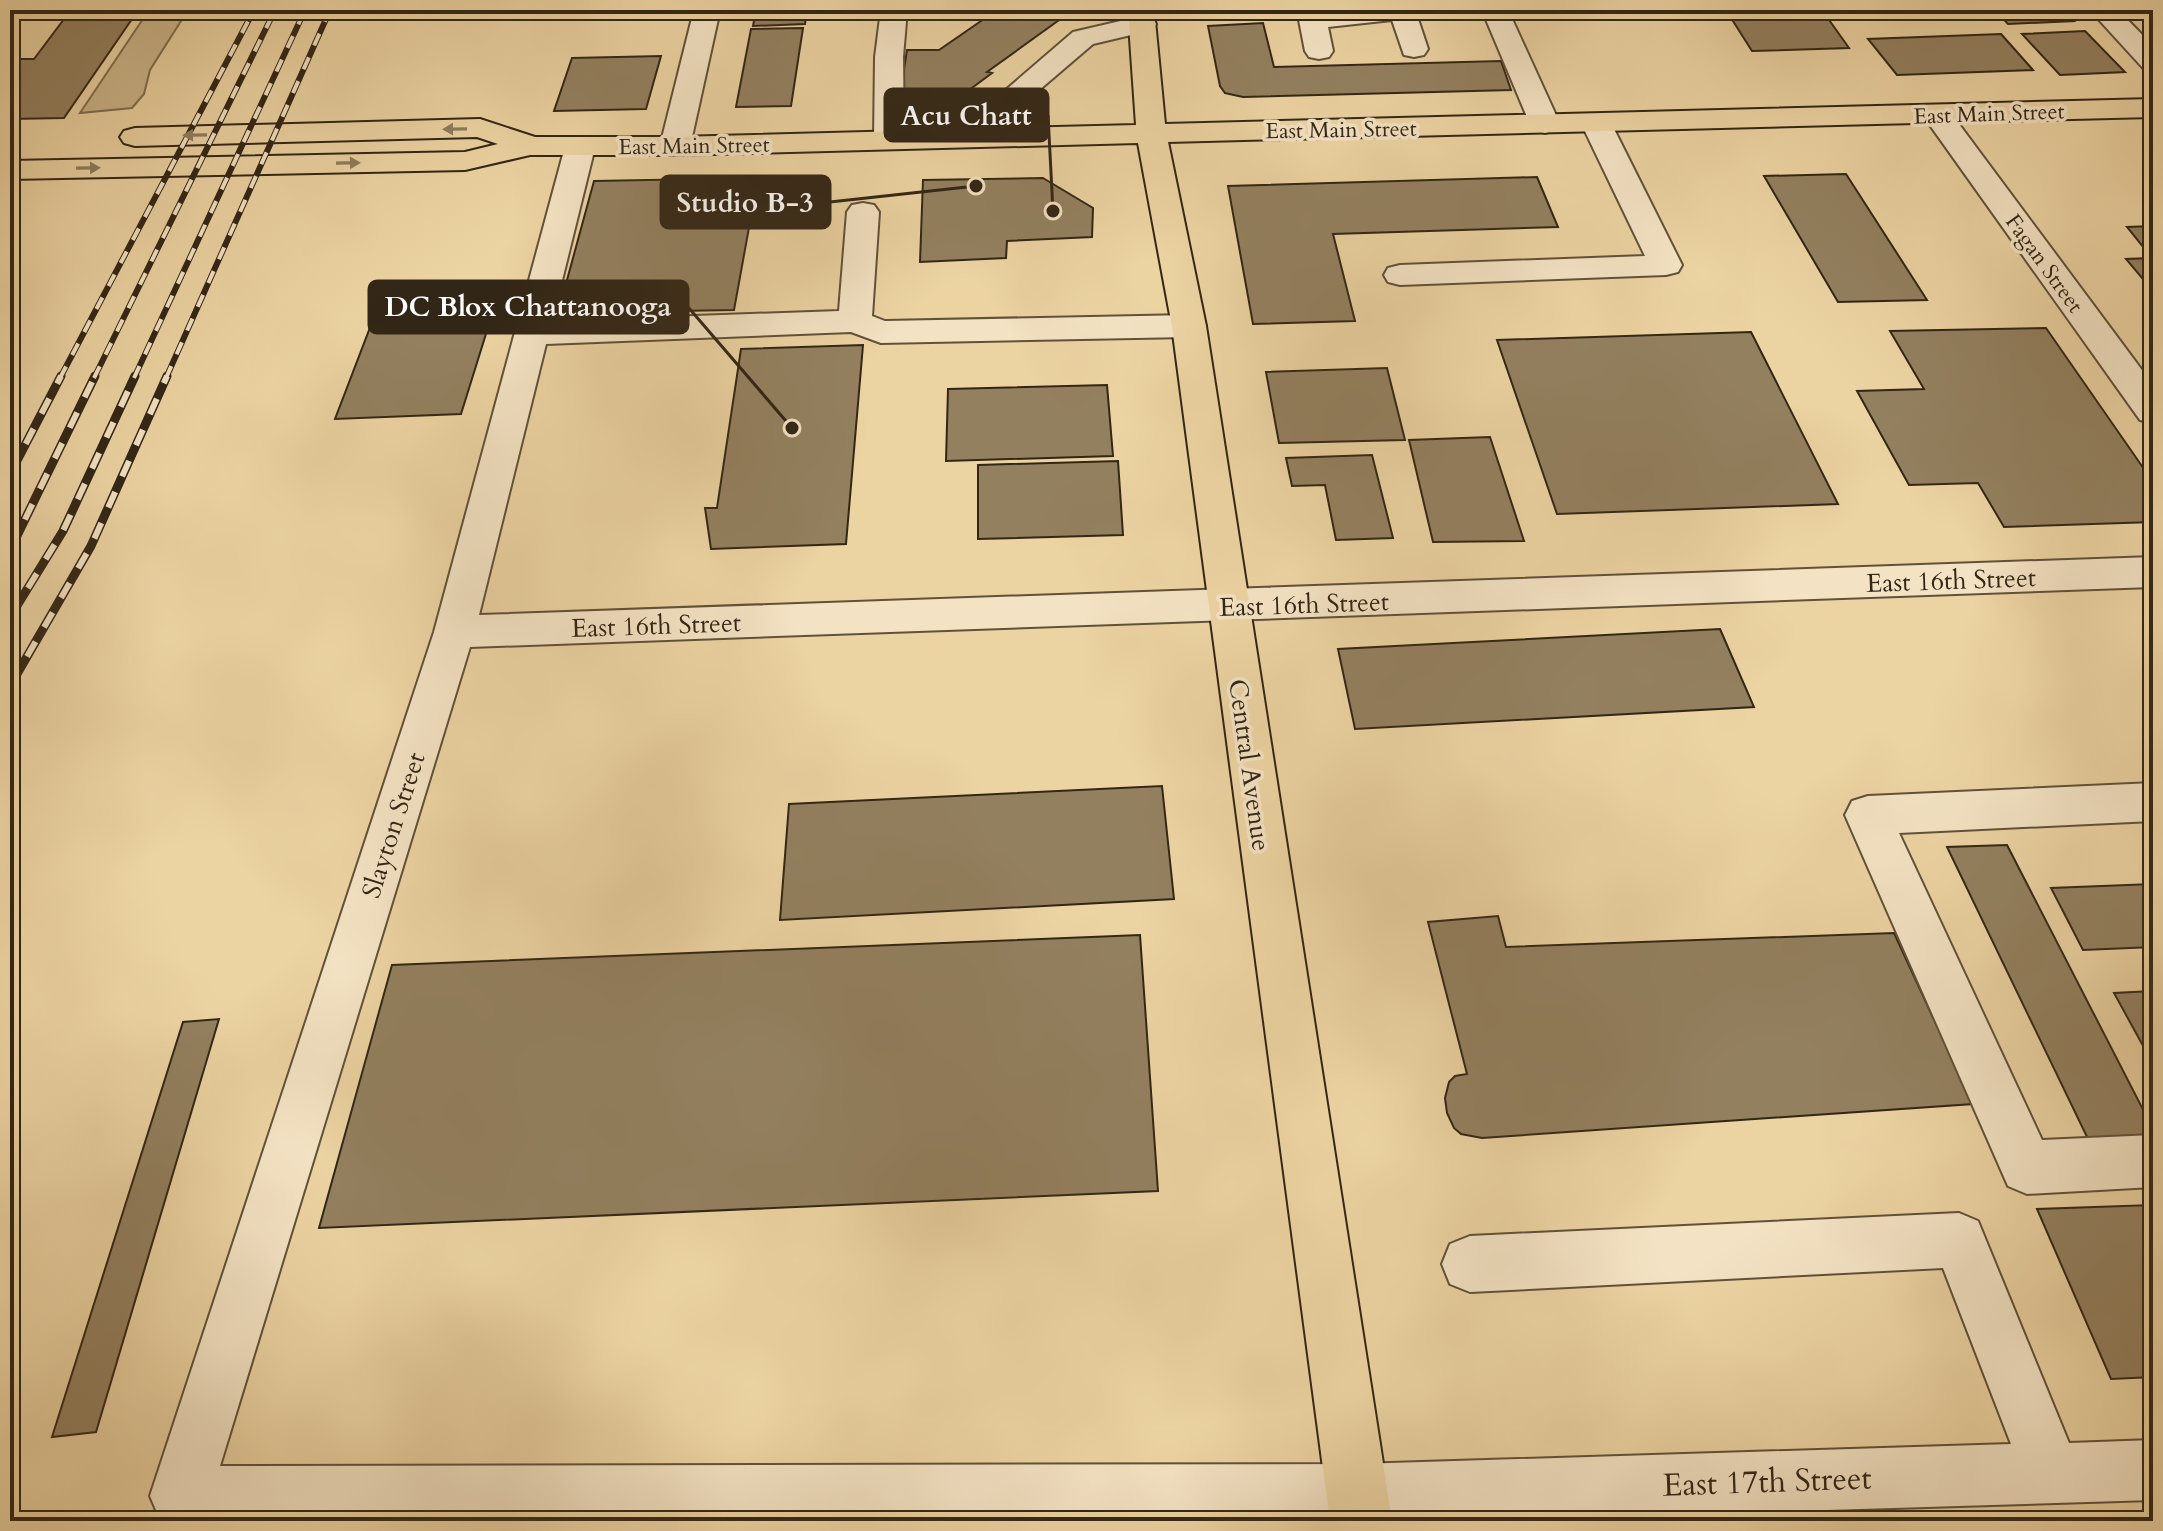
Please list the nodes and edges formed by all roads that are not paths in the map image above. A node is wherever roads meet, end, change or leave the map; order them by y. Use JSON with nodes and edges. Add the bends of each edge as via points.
{"nodes":[{"id":1,"x":707,"y":10,"type":"edge"},
{"id":2,"x":894,"y":10,"type":"edge"},
{"id":3,"x":1495,"y":10,"type":"edge"},
{"id":4,"x":2103,"y":10,"type":"edge"},
{"id":5,"x":1402,"y":11,"type":"edge"},
{"id":6,"x":1142,"y":17,"type":"edge"},
{"id":7,"x":1414,"y":49,"type":"dead end"},
{"id":8,"x":1319,"y":51,"type":"dead end"},
{"id":9,"x":2153,"y":62,"type":"edge"},
{"id":10,"x":2153,"y":108,"type":"edge"},
{"id":11,"x":1937,"y":114,"type":"junction"},
{"id":12,"x":1596,"y":123,"type":"junction"},
{"id":13,"x":1545,"y":124,"type":"junction"},
{"id":14,"x":1151,"y":133,"type":"junction"},
{"id":15,"x":104,"y":138,"type":"dead end"},
{"id":16,"x":965,"y":138,"type":"junction"},
{"id":17,"x":889,"y":139,"type":"junction"},
{"id":18,"x":530,"y":146,"type":"junction"},
{"id":19,"x":675,"y":146,"type":"junction"},
{"id":20,"x":580,"y":147,"type":"junction"},
{"id":21,"x":10,"y":170,"type":"edge"},
{"id":22,"x":863,"y":212,"type":"dead end"},
{"id":23,"x":1400,"y":275,"type":"dead end"},
{"id":24,"x":855,"y":321,"type":"junction"},
{"id":25,"x":1189,"y":326,"type":"junction"},
{"id":26,"x":532,"y":333,"type":"junction"},
{"id":27,"x":2153,"y":411,"type":"edge"},
{"id":28,"x":2153,"y":572,"type":"edge"},
{"id":29,"x":1227,"y":606,"type":"junction"},
{"id":30,"x":454,"y":632,"type":"junction"},
{"id":31,"x":2153,"y":802,"type":"edge"},
{"id":32,"x":2153,"y":1161,"type":"edge"},
{"id":33,"x":1470,"y":1264,"type":"dead end"},
{"id":34,"x":2153,"y":1470,"type":"edge"},
{"id":35,"x":2052,"y":1473,"type":"junction"},
{"id":36,"x":180,"y":1496,"type":"joint"},
{"id":37,"x":1360,"y":1508,"type":"edge"}],
"edges":[{"from":1,"to":19,"type":"street"},
{"from":2,"to":17,"type":"street"},
{"from":3,"to":13,"type":"street"},
{"from":4,"to":9,"type":"street"},
{"from":5,"to":7,"type":"street"},
{"from":5,"to":8,"type":"street","via":[[1313,20]]},
{"from":6,"to":14,"type":"main road","name":"Central Avenue"},
{"from":6,"to":16,"type":"street","via":[[1083,38]]},
{"from":10,"to":11,"type":"main road","name":"East Main Street"},
{"from":11,"to":12,"type":"main road","name":"East Main Street"},
{"from":11,"to":27,"type":"street","name":"Fagan Street"},
{"from":12,"to":13,"type":"main road","name":"East Main Street"},
{"from":12,"to":23,"type":"street","via":[[1666,265]]},
{"from":13,"to":14,"type":"main road","name":"East Main Street"},
{"from":14,"to":16,"type":"main road","name":"East Main Street"},
{"from":14,"to":25,"type":"main road","name":"Central Avenue"},
{"from":18,"to":15,"type":"main road","name":"East Main Street","one_way":true,"via":[[480,128]]},
{"from":16,"to":17,"type":"main road","name":"East Main Street"},
{"from":17,"to":19,"type":"main road","name":"East Main Street"},
{"from":18,"to":20,"type":"main road","name":"East Main Street"},
{"from":21,"to":18,"type":"main road","name":"East Main Street","one_way":true,"via":[[465,161]]},
{"from":19,"to":20,"type":"main road","name":"East Main Street"},
{"from":20,"to":26,"type":"street","name":"Slayton Street"},
{"from":22,"to":24,"type":"street"},
{"from":24,"to":25,"type":"street","via":[[881,332]]},
{"from":24,"to":26,"type":"street"},
{"from":25,"to":29,"type":"main road","name":"Central Avenue"},
{"from":26,"to":30,"type":"street","name":"Slayton Street"},
{"from":28,"to":29,"type":"street","name":"East 16th Street"},
{"from":29,"to":30,"type":"street","name":"East 16th Street"},
{"from":29,"to":37,"type":"main road","name":"Central Avenue"},
{"from":30,"to":36,"type":"street","name":"Slayton Street"},
{"from":31,"to":32,"type":"street","via":[[1868,815],[2027,1167]]},
{"from":33,"to":35,"type":"street","via":[[1959,1240]]},
{"from":34,"to":35,"type":"street","name":"East 17th Street"},
{"from":35,"to":37,"type":"street","name":"East 17th Street"},
{"from":36,"to":37,"type":"street","name":"East 17th Street"}]}
